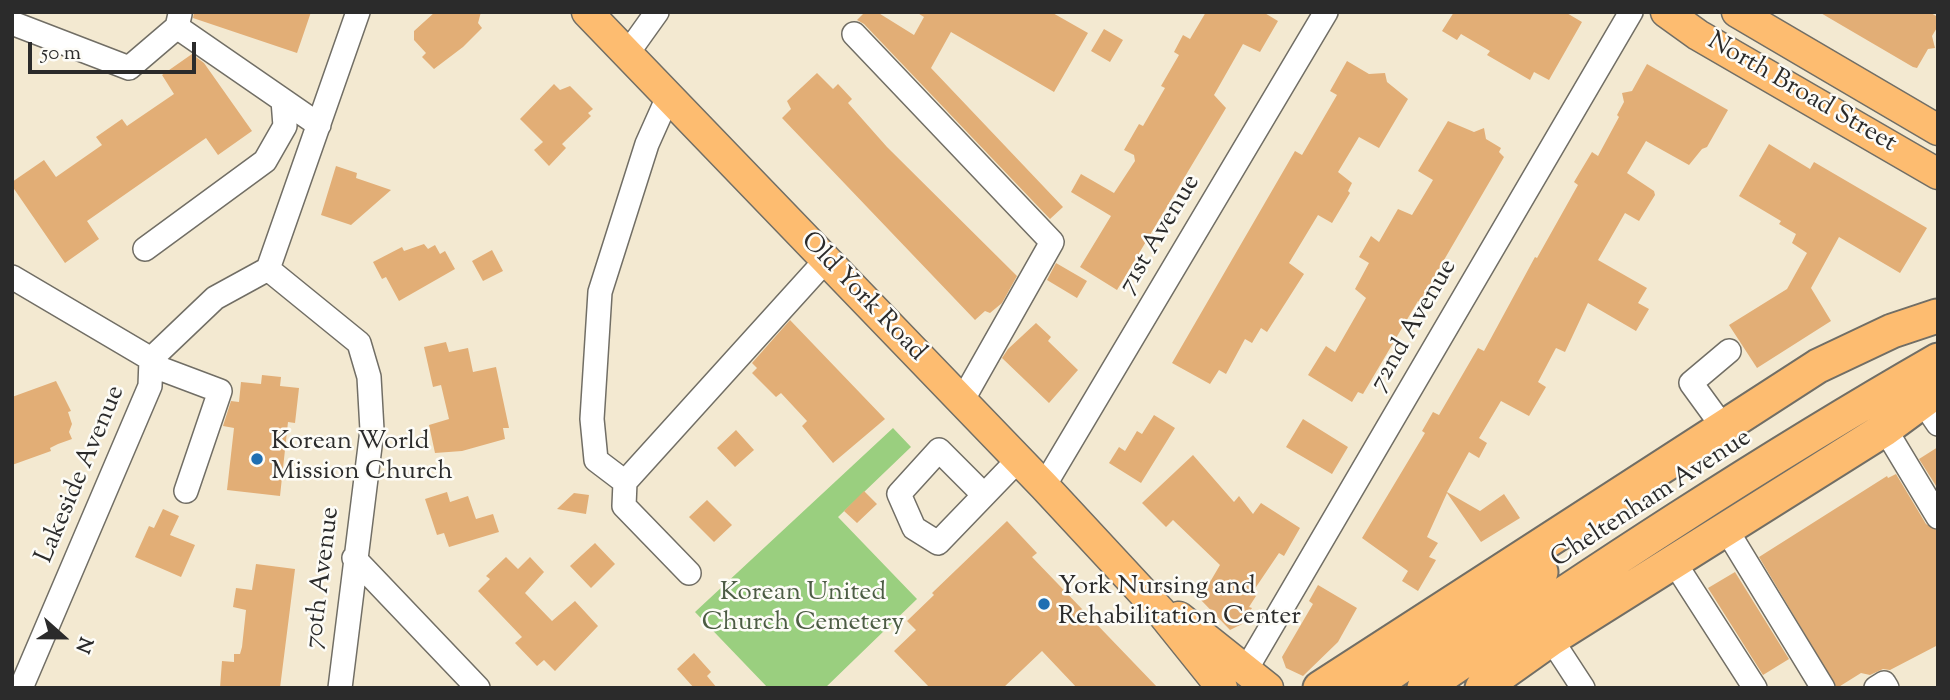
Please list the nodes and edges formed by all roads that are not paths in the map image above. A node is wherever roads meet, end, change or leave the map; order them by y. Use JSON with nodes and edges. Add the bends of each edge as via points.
{"nodes":[{"id":1,"x":358,"y":12,"type":"edge"},
{"id":2,"x":587,"y":12,"type":"edge"},
{"id":3,"x":657,"y":12,"type":"edge"},
{"id":4,"x":1326,"y":12,"type":"edge"},
{"id":5,"x":1631,"y":12,"type":"edge"},
{"id":6,"x":1666,"y":12,"type":"edge"},
{"id":7,"x":1737,"y":12,"type":"edge"},
{"id":8,"x":179,"y":19,"type":"edge"},
{"id":9,"x":12,"y":23,"type":"edge"},
{"id":10,"x":854,"y":34,"type":"dead end"},
{"id":11,"x":627,"y":54,"type":"junction"},
{"id":12,"x":668,"y":97,"type":"junction"},
{"id":13,"x":284,"y":100,"type":"junction"},
{"id":14,"x":319,"y":125,"type":"junction"},
{"id":15,"x":1937,"y":129,"type":"edge"},
{"id":16,"x":1938,"y":174,"type":"edge"},
{"id":17,"x":145,"y":248,"type":"dead end"},
{"id":18,"x":826,"y":260,"type":"junction"},
{"id":19,"x":268,"y":269,"type":"junction"},
{"id":20,"x":12,"y":277,"type":"edge"},
{"id":21,"x":1937,"y":315,"type":"edge"},
{"id":22,"x":1729,"y":351,"type":"dead end"},
{"id":23,"x":1938,"y":360,"type":"edge"},
{"id":24,"x":151,"y":362,"type":"junction"},
{"id":25,"x":962,"y":401,"type":"junction"},
{"id":26,"x":1933,"y":405,"type":"edge"},
{"id":27,"x":1723,"y":427,"type":"junction"},
{"id":28,"x":1885,"y":429,"type":"junction"},
{"id":29,"x":1018,"y":460,"type":"junction"},
{"id":30,"x":625,"y":482,"type":"junction"},
{"id":31,"x":1044,"y":486,"type":"junction"},
{"id":32,"x":186,"y":491,"type":"dead end"},
{"id":33,"x":983,"y":494,"type":"dead end"},
{"id":34,"x":1938,"y":517,"type":"edge"},
{"id":35,"x":1726,"y":529,"type":"junction"},
{"id":36,"x":354,"y":558,"type":"junction"},
{"id":37,"x":1674,"y":562,"type":"junction"},
{"id":38,"x":689,"y":573,"type":"dead end"},
{"id":39,"x":1137,"y":585,"type":"junction"},
{"id":40,"x":1551,"y":639,"type":"junction"},
{"id":41,"x":1257,"y":678,"type":"edge"},
{"id":42,"x":21,"y":688,"type":"edge"},
{"id":43,"x":340,"y":688,"type":"edge"},
{"id":44,"x":478,"y":688,"type":"edge"},
{"id":45,"x":1222,"y":688,"type":"edge"},
{"id":46,"x":1320,"y":688,"type":"edge"},
{"id":47,"x":1369,"y":688,"type":"edge"},
{"id":48,"x":1424,"y":688,"type":"edge"},
{"id":49,"x":1482,"y":688,"type":"edge"},
{"id":50,"x":1583,"y":688,"type":"edge"},
{"id":51,"x":1755,"y":688,"type":"edge"},
{"id":52,"x":1823,"y":688,"type":"edge"},
{"id":53,"x":1876,"y":688,"type":"edge"},
{"id":54,"x":1887,"y":688,"type":"edge"}],
"edges":[{"from":1,"to":14,"type":"street"},
{"from":2,"to":11,"type":"main road","name":"Old York Road"},
{"from":3,"to":11,"type":"street"},
{"from":4,"to":31,"type":"street","name":"71st Avenue"},
{"from":5,"to":41,"type":"street","name":"72nd Avenue"},
{"from":6,"to":16,"type":"main road","name":"North Broad Street"},
{"from":7,"to":15,"type":"main road","name":"North Broad Street"},
{"from":8,"to":9,"type":"street","via":[[129,68]]},
{"from":8,"to":13,"type":"street"},
{"from":10,"to":25,"type":"street","via":[[1052,242]]},
{"from":11,"to":12,"type":"main road","name":"Old York Road"},
{"from":12,"to":18,"type":"main road","name":"Old York Road"},
{"from":12,"to":30,"type":"street","via":[[647,144],[600,292],[592,419],[596,460]]},
{"from":13,"to":14,"type":"street"},
{"from":13,"to":17,"type":"street","via":[[285,126],[265,161]]},
{"from":14,"to":19,"type":"street"},
{"from":18,"to":25,"type":"main road","name":"Old York Road"},
{"from":18,"to":30,"type":"street"},
{"from":19,"to":24,"type":"street","name":"Lakeside Avenue","via":[[215,298]]},
{"from":19,"to":36,"type":"street","name":"70th Avenue","via":[[359,343],[369,377],[372,430]]},
{"from":20,"to":24,"type":"street"},
{"from":21,"to":27,"type":"highway","via":[[1818,366]]},
{"from":21,"to":47,"type":"highway","name":"Cheltenham Avenue"},
{"from":22,"to":27,"type":"street","via":[[1691,383]]},
{"from":23,"to":48,"type":"highway","name":"Cheltenham Avenue","via":[[1567,590]]},
{"from":24,"to":32,"type":"street","via":[[220,391]]},
{"from":24,"to":42,"type":"street","name":"Lakeside Avenue","via":[[150,386]]},
{"from":25,"to":29,"type":"main road","name":"Old York Road"},
{"from":26,"to":28,"type":"highway"},
{"from":27,"to":46,"type":"highway"},
{"from":28,"to":34,"type":"street"},
{"from":28,"to":35,"type":"highway"},
{"from":29,"to":31,"type":"main road","name":"Old York Road"},
{"from":29,"to":33,"type":"street"},
{"from":30,"to":38,"type":"street","via":[[624,506]]},
{"from":31,"to":39,"type":"main road","name":"Old York Road"},
{"from":35,"to":37,"type":"highway"},
{"from":35,"to":52,"type":"street"},
{"from":36,"to":43,"type":"street","name":"70th Avenue"},
{"from":36,"to":44,"type":"street"},
{"from":37,"to":40,"type":"highway"},
{"from":37,"to":51,"type":"street"},
{"from":39,"to":41,"type":"main road","name":"Old York Road"},
{"from":39,"to":45,"type":"main road","name":"Old York Road"},
{"from":40,"to":49,"type":"highway"},
{"from":40,"to":50,"type":"street"},
{"from":53,"to":54,"type":"street","via":[[1884,683]]}]}
